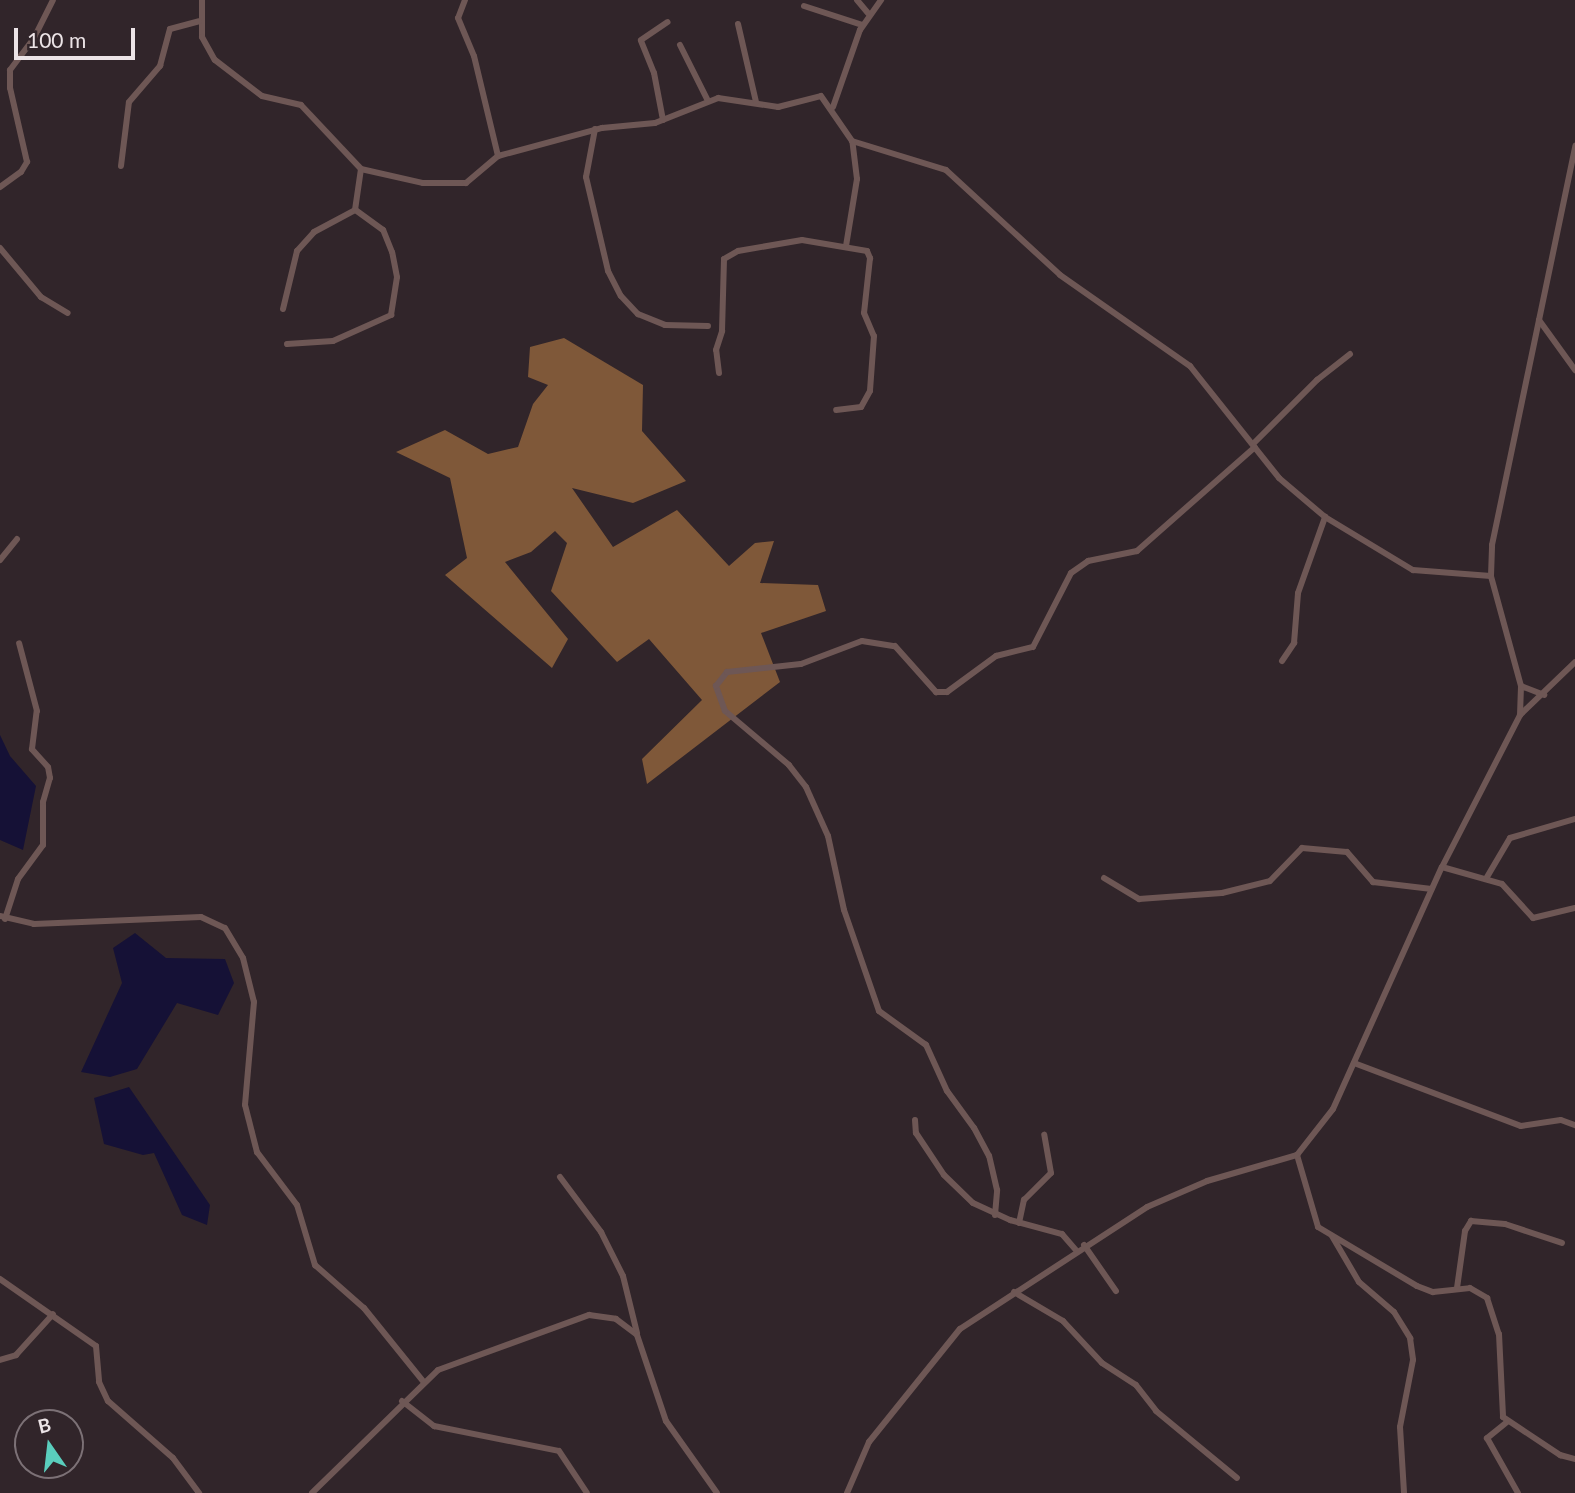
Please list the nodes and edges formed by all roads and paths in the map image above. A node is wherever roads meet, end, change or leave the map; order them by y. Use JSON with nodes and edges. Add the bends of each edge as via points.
{"nodes":[{"id":1,"x":53,"y":0,"type":"edge"},
{"id":2,"x":202,"y":0,"type":"edge"},
{"id":3,"x":465,"y":0,"type":"edge"},
{"id":4,"x":857,"y":0,"type":"edge"},
{"id":5,"x":881,"y":0,"type":"edge"},
{"id":6,"x":804,"y":6,"type":"dead end"},
{"id":7,"x":868,"y":13,"type":"junction"},
{"id":8,"x":199,"y":21,"type":"junction"},
{"id":9,"x":668,"y":22,"type":"dead end"},
{"id":10,"x":738,"y":24,"type":"dead end"},
{"id":11,"x":862,"y":25,"type":"junction"},
{"id":12,"x":680,"y":45,"type":"dead end"},
{"id":13,"x":708,"y":101,"type":"junction"},
{"id":14,"x":756,"y":102,"type":"junction"},
{"id":15,"x":833,"y":107,"type":"junction"},
{"id":16,"x":663,"y":120,"type":"junction"},
{"id":17,"x":596,"y":130,"type":"junction"},
{"id":18,"x":852,"y":141,"type":"junction"},
{"id":19,"x":1575,"y":146,"type":"edge"},
{"id":20,"x":498,"y":156,"type":"junction"},
{"id":21,"x":121,"y":166,"type":"dead end"},
{"id":22,"x":361,"y":169,"type":"junction"},
{"id":23,"x":0,"y":187,"type":"edge"},
{"id":24,"x":355,"y":210,"type":"junction"},
{"id":25,"x":846,"y":246,"type":"junction"},
{"id":26,"x":0,"y":248,"type":"edge"},
{"id":27,"x":283,"y":309,"type":"dead end"},
{"id":28,"x":68,"y":313,"type":"dead end"},
{"id":29,"x":1539,"y":320,"type":"junction"},
{"id":30,"x":708,"y":326,"type":"dead end"},
{"id":31,"x":287,"y":344,"type":"dead end"},
{"id":32,"x":1350,"y":354,"type":"dead end"},
{"id":33,"x":1575,"y":370,"type":"edge"},
{"id":34,"x":719,"y":373,"type":"dead end"},
{"id":35,"x":836,"y":410,"type":"dead end"},
{"id":36,"x":1254,"y":445,"type":"junction"},
{"id":37,"x":1325,"y":517,"type":"junction"},
{"id":38,"x":17,"y":539,"type":"dead end"},
{"id":39,"x":0,"y":560,"type":"edge"},
{"id":40,"x":1491,"y":576,"type":"junction"},
{"id":41,"x":19,"y":643,"type":"dead end"},
{"id":42,"x":1282,"y":661,"type":"dead end"},
{"id":43,"x":1575,"y":662,"type":"edge"},
{"id":44,"x":1521,"y":686,"type":"junction"},
{"id":45,"x":1544,"y":695,"type":"junction"},
{"id":46,"x":1520,"y":715,"type":"junction"},
{"id":47,"x":1575,"y":819,"type":"edge"},
{"id":48,"x":1442,"y":867,"type":"junction"},
{"id":49,"x":1487,"y":877,"type":"junction"},
{"id":50,"x":1104,"y":878,"type":"dead end"},
{"id":51,"x":1432,"y":889,"type":"junction"},
{"id":52,"x":1575,"y":908,"type":"edge"},
{"id":53,"x":3,"y":918,"type":"edge"},
{"id":54,"x":1354,"y":1063,"type":"junction"},
{"id":55,"x":915,"y":1120,"type":"dead end"},
{"id":56,"x":1575,"y":1125,"type":"edge"},
{"id":57,"x":1044,"y":1135,"type":"dead end"},
{"id":58,"x":1297,"y":1155,"type":"junction"},
{"id":59,"x":560,"y":1177,"type":"dead end"},
{"id":60,"x":995,"y":1215,"type":"junction"},
{"id":61,"x":1019,"y":1223,"type":"junction"},
{"id":62,"x":1331,"y":1235,"type":"junction"},
{"id":63,"x":1562,"y":1243,"type":"dead end"},
{"id":64,"x":1084,"y":1245,"type":"junction"},
{"id":65,"x":1076,"y":1250,"type":"junction"},
{"id":66,"x":0,"y":1279,"type":"edge"},
{"id":67,"x":1457,"y":1288,"type":"junction"},
{"id":68,"x":1014,"y":1292,"type":"junction"},
{"id":69,"x":1116,"y":1292,"type":"dead end"},
{"id":70,"x":53,"y":1314,"type":"junction"},
{"id":71,"x":637,"y":1335,"type":"junction"},
{"id":72,"x":0,"y":1360,"type":"edge"},
{"id":73,"x":423,"y":1381,"type":"junction"},
{"id":74,"x":402,"y":1401,"type":"junction"},
{"id":75,"x":1507,"y":1422,"type":"junction"},
{"id":76,"x":1575,"y":1459,"type":"edge"},
{"id":77,"x":1237,"y":1478,"type":"dead end"},
{"id":78,"x":199,"y":1493,"type":"edge"},
{"id":79,"x":312,"y":1493,"type":"edge"},
{"id":80,"x":587,"y":1493,"type":"edge"},
{"id":81,"x":717,"y":1493,"type":"edge"},
{"id":82,"x":846,"y":1493,"type":"edge"},
{"id":83,"x":1404,"y":1493,"type":"edge"},
{"id":84,"x":1518,"y":1493,"type":"edge"}],
"edges":[{"from":1,"to":23,"type":"street","via":[[34,38],[10,70],[9,88],[27,162]]},
{"from":2,"to":8,"type":"street"},
{"from":3,"to":20,"type":"street","via":[[458,18],[474,56]]},
{"from":4,"to":7,"type":"street"},
{"from":5,"to":7,"type":"street"},
{"from":6,"to":11,"type":"street"},
{"from":7,"to":11,"type":"street"},
{"from":8,"to":21,"type":"street","via":[[170,29],[160,66],[129,102]]},
{"from":8,"to":22,"type":"street","via":[[205,47],[215,60],[262,96],[301,105]]},
{"from":9,"to":16,"type":"street","via":[[641,40],[654,73]]},
{"from":10,"to":14,"type":"street"},
{"from":11,"to":15,"type":"street"},
{"from":12,"to":13,"type":"street"},
{"from":13,"to":14,"type":"street","via":[[729,97]]},
{"from":13,"to":16,"type":"street"},
{"from":14,"to":15,"type":"street","via":[[778,107],[817,95]]},
{"from":15,"to":18,"type":"street"},
{"from":16,"to":17,"type":"street"},
{"from":17,"to":20,"type":"street"},
{"from":17,"to":30,"type":"street","via":[[586,177],[608,271],[621,296],[638,314],[665,325]]},
{"from":18,"to":25,"type":"street","via":[[857,179]]},
{"from":18,"to":36,"type":"street","via":[[938,166],[954,176],[1060,275],[1196,372]]},
{"from":19,"to":29,"type":"street"},
{"from":20,"to":22,"type":"street","via":[[473,180],[459,184],[423,183]]},
{"from":22,"to":24,"type":"street"},
{"from":24,"to":27,"type":"street","via":[[305,240],[297,251]]},
{"from":24,"to":31,"type":"street","via":[[383,230],[392,251],[397,277],[391,315],[333,341]]},
{"from":25,"to":34,"type":"street","via":[[802,240],[738,251],[724,259],[722,331],[716,350]]},
{"from":25,"to":35,"type":"street","via":[[870,254],[864,308],[874,336],[869,398],[861,407]]},
{"from":26,"to":28,"type":"street","via":[[41,297]]},
{"from":29,"to":33,"type":"street"},
{"from":29,"to":40,"type":"street","via":[[1492,545]]},
{"from":32,"to":36,"type":"street","via":[[1317,380]]},
{"from":36,"to":37,"type":"street","via":[[1288,487]]},
{"from":36,"to":60,"type":"street","via":[[1137,551],[1088,561],[1071,573],[1033,647],[996,656],[947,692],[936,692],[894,646],[862,641],[801,664],[727,672],[716,686],[725,711],[789,765],[806,786],[824,825],[844,910],[879,1011],[926,1045],[947,1091],[974,1128],[989,1156],[998,1190]]},
{"from":37,"to":40,"type":"street","via":[[1413,570]]},
{"from":37,"to":42,"type":"street","via":[[1314,539],[1312,563],[1299,587],[1294,643]]},
{"from":38,"to":39,"type":"street"},
{"from":40,"to":44,"type":"street"},
{"from":41,"to":53,"type":"street","via":[[37,711],[32,749],[48,767],[50,778],[43,802],[43,845],[18,879]]},
{"from":43,"to":45,"type":"street"},
{"from":44,"to":45,"type":"street"},
{"from":44,"to":46,"type":"street"},
{"from":45,"to":46,"type":"street"},
{"from":46,"to":48,"type":"street"},
{"from":47,"to":49,"type":"street","via":[[1510,838]]},
{"from":48,"to":49,"type":"street"},
{"from":48,"to":51,"type":"street"},
{"from":49,"to":52,"type":"street","via":[[1514,894],[1533,918]]},
{"from":50,"to":51,"type":"street","via":[[1139,899],[1222,893],[1270,881],[1302,848],[1347,852],[1373,883]]},
{"from":51,"to":54,"type":"street"},
{"from":53,"to":73,"type":"street","via":[[34,924],[201,916],[225,928],[243,958],[254,1002],[246,1105],[257,1152],[296,1205],[314,1265],[360,1304]]},
{"from":54,"to":56,"type":"street","via":[[1521,1126],[1561,1120]]},
{"from":54,"to":58,"type":"street","via":[[1330,1115]]},
{"from":55,"to":60,"type":"street","via":[[916,1133],[944,1175],[977,1206]]},
{"from":57,"to":61,"type":"street","via":[[1051,1173],[1024,1200]]},
{"from":58,"to":62,"type":"street","via":[[1308,1184],[1314,1223]]},
{"from":58,"to":64,"type":"street","via":[[1181,1191]]},
{"from":59,"to":71,"type":"street","via":[[601,1232],[623,1276]]},
{"from":60,"to":61,"type":"street"},
{"from":61,"to":65,"type":"street","via":[[1062,1234]]},
{"from":62,"to":67,"type":"street","via":[[1417,1286],[1433,1292]]},
{"from":62,"to":83,"type":"street","via":[[1359,1282],[1394,1312],[1410,1338],[1413,1360],[1400,1427]]},
{"from":63,"to":67,"type":"street","via":[[1505,1224],[1471,1222],[1465,1231]]},
{"from":64,"to":65,"type":"street"},
{"from":64,"to":69,"type":"street"},
{"from":65,"to":68,"type":"street"},
{"from":66,"to":70,"type":"street"},
{"from":67,"to":75,"type":"street","via":[[1480,1291],[1492,1307],[1499,1335],[1502,1411]]},
{"from":68,"to":77,"type":"street","via":[[1063,1321],[1102,1363],[1136,1385],[1156,1410]]},
{"from":68,"to":82,"type":"street","via":[[960,1329],[918,1379],[861,1455]]},
{"from":70,"to":72,"type":"street","via":[[16,1355]]},
{"from":70,"to":78,"type":"street","via":[[96,1346],[99,1382],[108,1401],[173,1458]]},
{"from":71,"to":73,"type":"street","via":[[617,1319],[581,1317],[450,1364]]},
{"from":71,"to":81,"type":"street","via":[[666,1421]]},
{"from":73,"to":74,"type":"street"},
{"from":74,"to":79,"type":"street"},
{"from":74,"to":80,"type":"street","via":[[434,1426],[559,1451]]},
{"from":75,"to":76,"type":"street","via":[[1559,1455]]},
{"from":75,"to":84,"type":"street","via":[[1486,1438]]}]}
